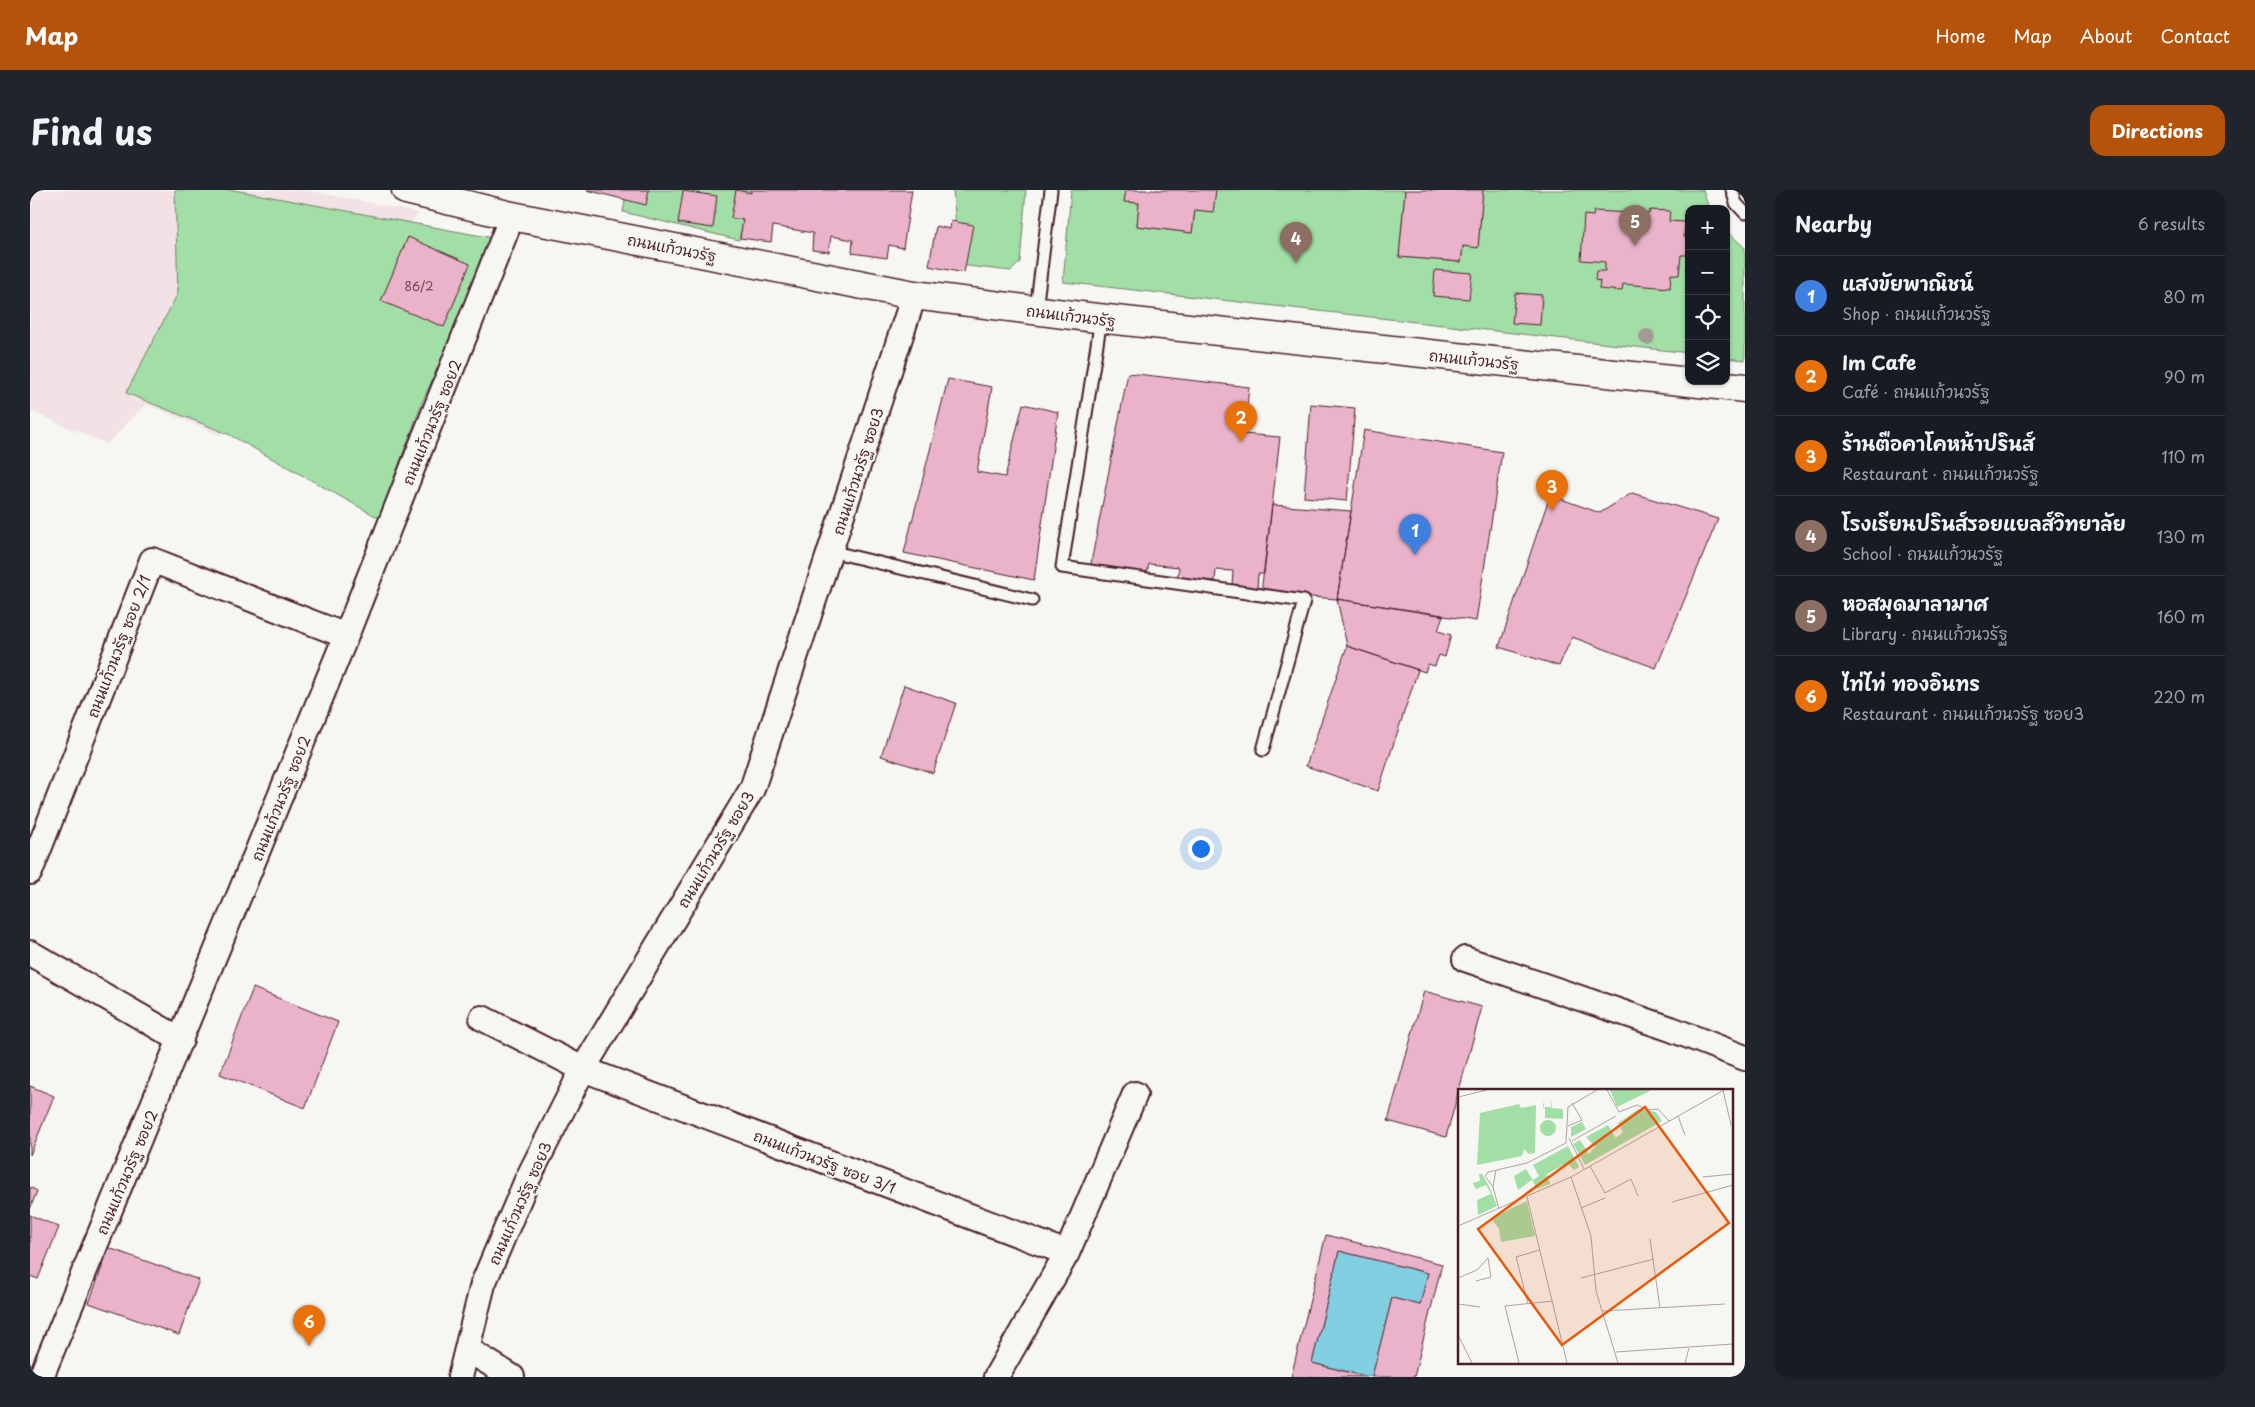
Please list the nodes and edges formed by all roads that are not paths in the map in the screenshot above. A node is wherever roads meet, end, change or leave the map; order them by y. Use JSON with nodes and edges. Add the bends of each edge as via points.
{"nodes":[{"id":1,"x":406,"y":190,"type":"edge"},
{"id":2,"x":1052,"y":190,"type":"edge"},
{"id":3,"x":1732,"y":190,"type":"edge"},
{"id":4,"x":1745,"y":213,"type":"edge"},
{"id":5,"x":512,"y":216,"type":"junction"},
{"id":6,"x":914,"y":295,"type":"junction"},
{"id":7,"x":1036,"y":310,"type":"junction"},
{"id":8,"x":1088,"y":317,"type":"junction"},
{"id":9,"x":1745,"y":388,"type":"edge"},
{"id":10,"x":830,"y":551,"type":"junction"},
{"id":11,"x":1032,"y":600,"type":"dead end"},
{"id":12,"x":346,"y":636,"type":"junction"},
{"id":13,"x":1263,"y":750,"type":"dead end"},
{"id":14,"x":30,"y":872,"type":"edge"},
{"id":15,"x":30,"y":953,"type":"edge"},
{"id":16,"x":1465,"y":959,"type":"dead end"},
{"id":17,"x":482,"y":1018,"type":"dead end"},
{"id":18,"x":181,"y":1040,"type":"junction"},
{"id":19,"x":1745,"y":1058,"type":"edge"},
{"id":20,"x":583,"y":1070,"type":"junction"},
{"id":21,"x":1135,"y":1094,"type":"dead end"},
{"id":22,"x":1067,"y":1253,"type":"junction"},
{"id":23,"x":467,"y":1349,"type":"junction"},
{"id":24,"x":41,"y":1377,"type":"edge"},
{"id":25,"x":460,"y":1377,"type":"edge"},
{"id":26,"x":512,"y":1377,"type":"edge"},
{"id":27,"x":996,"y":1377,"type":"edge"}],
"edges":[{"from":1,"to":5,"type":"street","name":"ถนนแก้วนวรัฐ"},
{"from":2,"to":7,"type":"lane"},
{"from":3,"to":4,"type":"lane","via":[[1736,204]]},
{"from":5,"to":6,"type":"street","name":"ถนนแก้วนวรัฐ"},
{"from":5,"to":12,"type":"street","name":"ถนนแก้วนวรัฐ ซอย2"},
{"from":6,"to":7,"type":"street","name":"ถนนแก้วนวรัฐ"},
{"from":6,"to":10,"type":"street","name":"ถนนแก้วนวรัฐ ซอย3"},
{"from":7,"to":8,"type":"street","name":"ถนนแก้วนวรัฐ"},
{"from":8,"to":9,"type":"street","name":"ถนนแก้วนวรัฐ"},
{"from":8,"to":13,"type":"lane","via":[[1102,319],[1062,567],[1304,602]]},
{"from":10,"to":11,"type":"lane"},
{"from":10,"to":20,"type":"street","name":"ถนนแก้วนวรัฐ ซอย3","via":[[752,789]]},
{"from":12,"to":14,"type":"street","name":"ถนนแก้วนวรัฐ ซอย 2/1","via":[[152,560]]},
{"from":12,"to":18,"type":"street","name":"ถนนแก้วนวรัฐ ซอย2"},
{"from":15,"to":18,"type":"street"},
{"from":16,"to":19,"type":"street","via":[[1671,1029]]},
{"from":17,"to":20,"type":"street","name":"ถนนแก้วนวรัฐ ซอย 3/1"},
{"from":18,"to":24,"type":"street","name":"ถนนแก้วนวรัฐ ซอย2"},
{"from":20,"to":22,"type":"street","name":"ถนนแก้วนวรัฐ ซอย 3/1"},
{"from":20,"to":23,"type":"street","name":"ถนนแก้วนวรัฐ ซอย3","via":[[526,1180],[483,1284]]},
{"from":21,"to":22,"type":"street"},
{"from":22,"to":27,"type":"street"},
{"from":23,"to":25,"type":"street","name":"ถนนแก้วนวรัฐ ซอย3"},
{"from":23,"to":26,"type":"street"}]}
